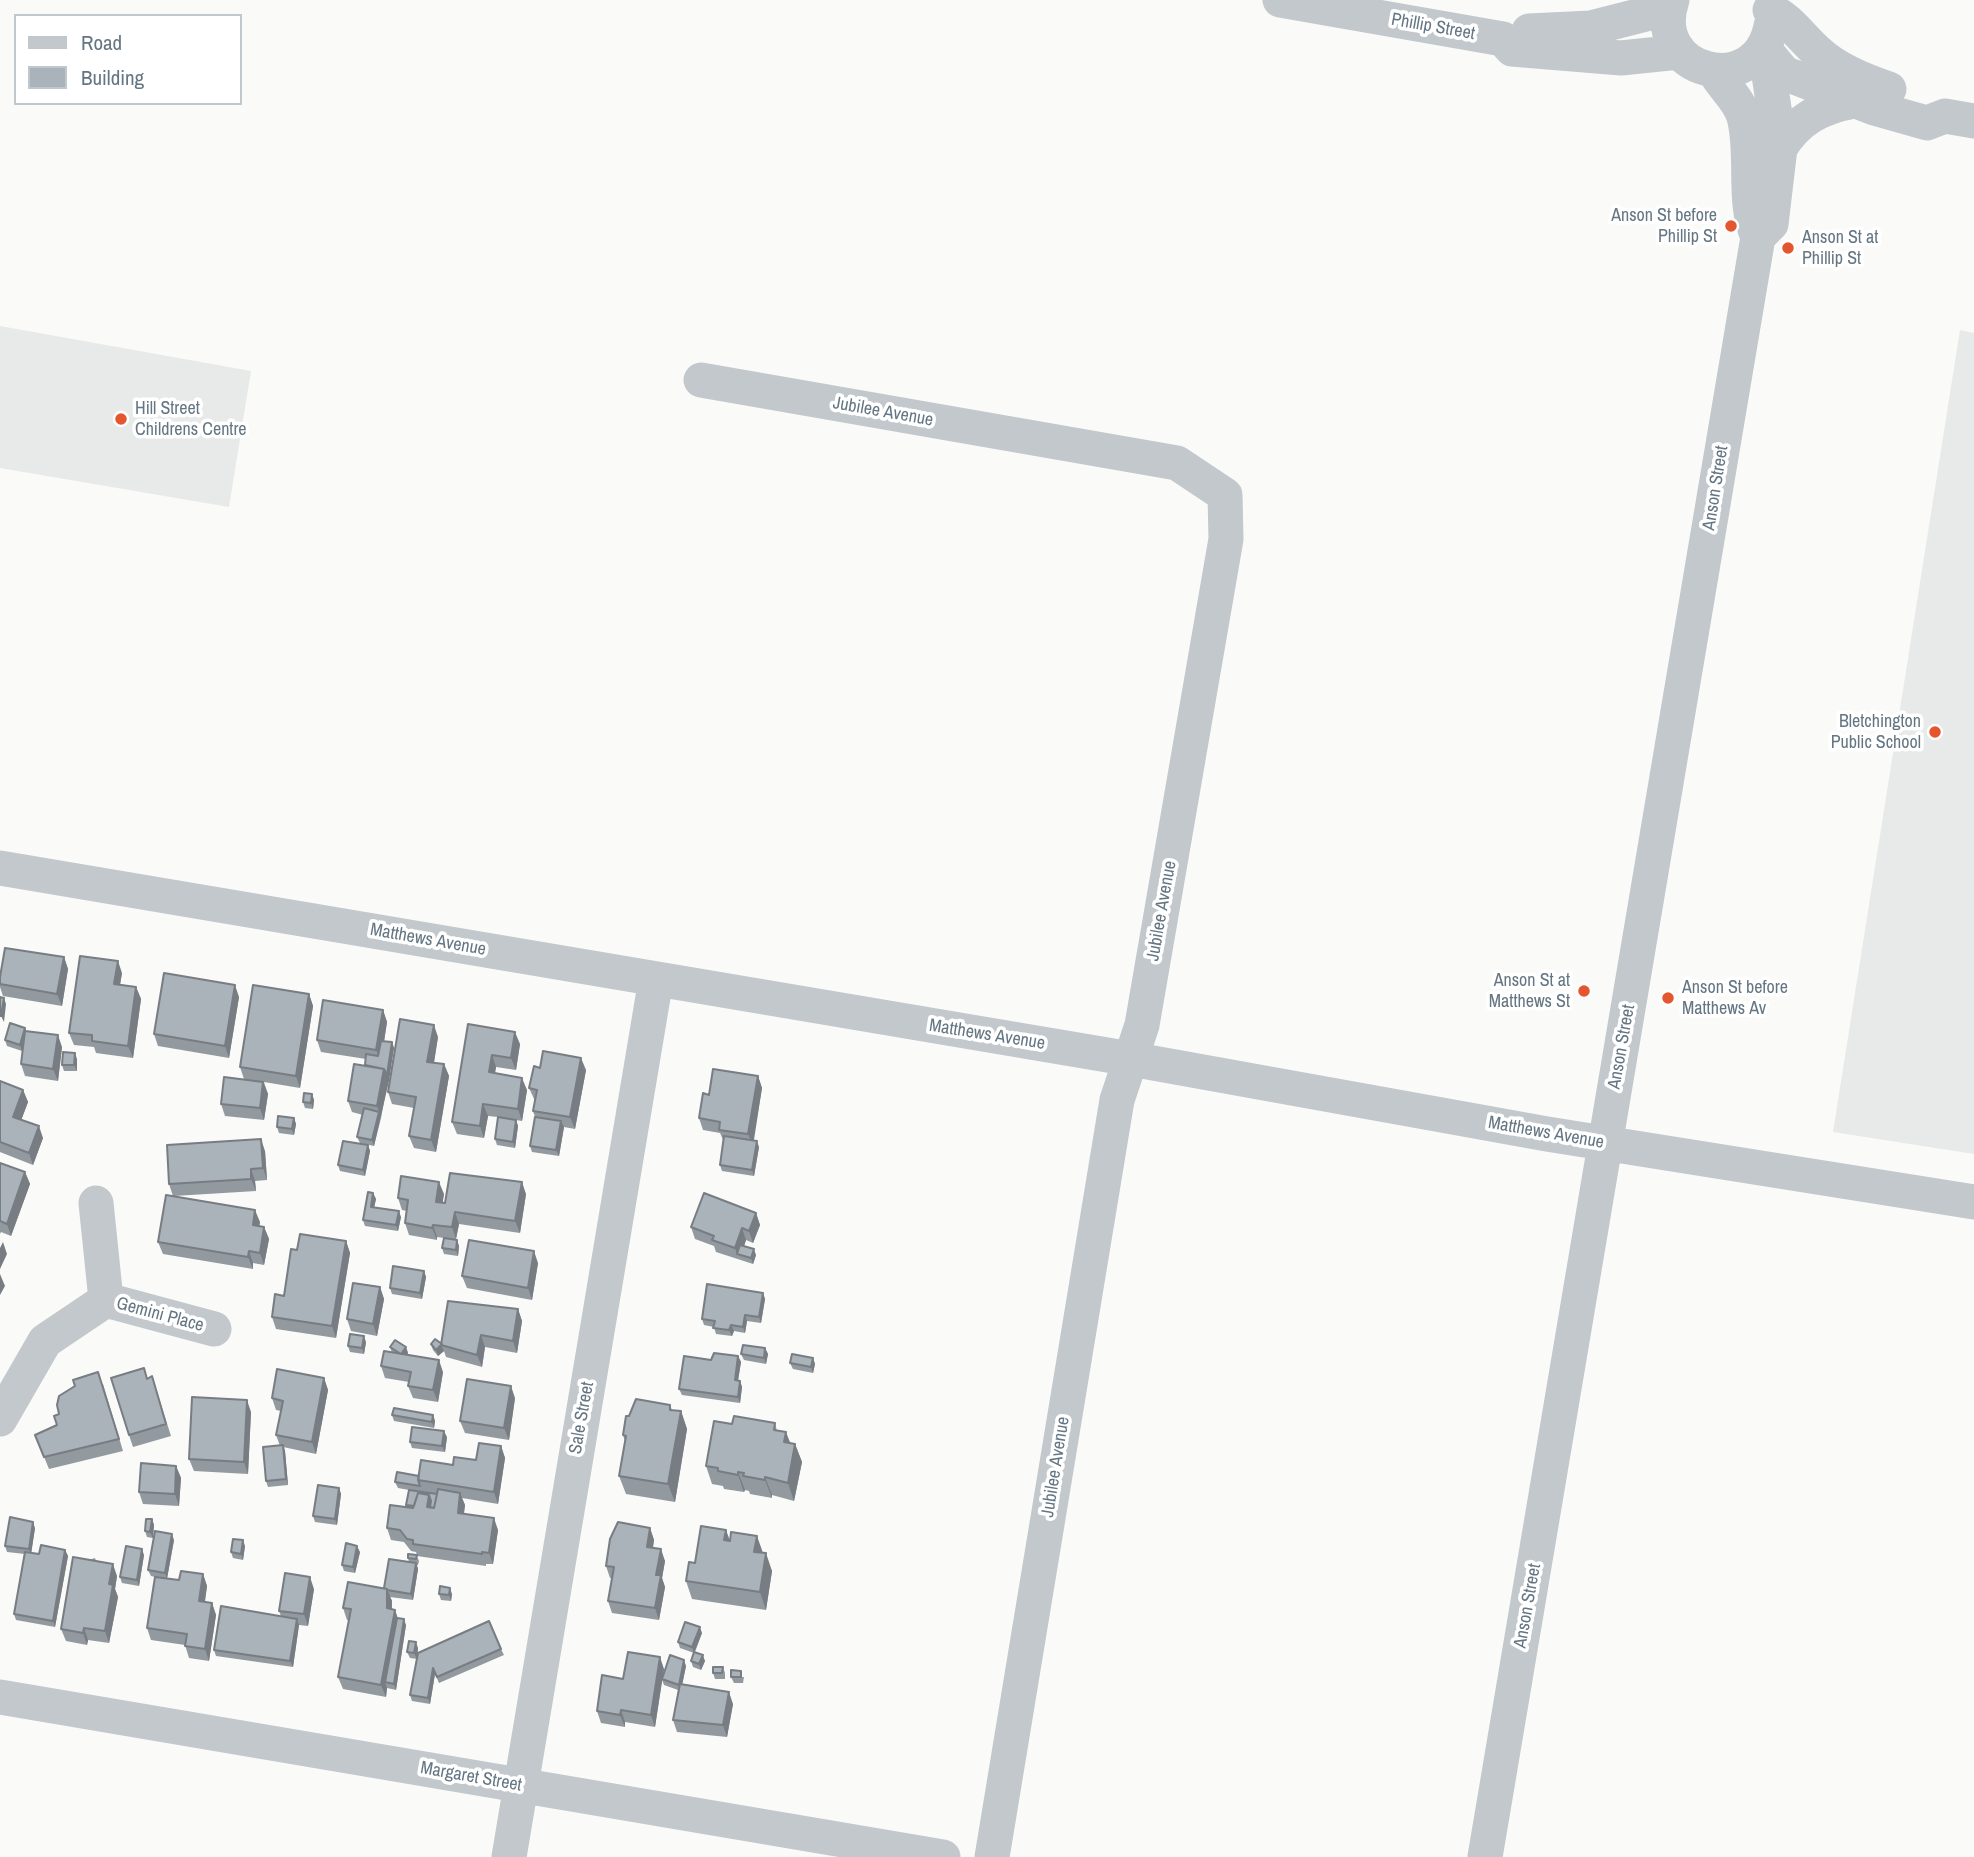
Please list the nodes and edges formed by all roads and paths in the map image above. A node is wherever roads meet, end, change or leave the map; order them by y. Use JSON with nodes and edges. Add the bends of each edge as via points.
{"nodes":[{"id":1,"x":1280,"y":0,"type":"edge"},
{"id":2,"x":1611,"y":0,"type":"edge"},
{"id":3,"x":1670,"y":4,"type":"edge"},
{"id":4,"x":1769,"y":5,"type":"edge"},
{"id":5,"x":1591,"y":28,"type":"junction"},
{"id":6,"x":1503,"y":39,"type":"junction"},
{"id":7,"x":1679,"y":52,"type":"junction"},
{"id":8,"x":1760,"y":52,"type":"junction"},
{"id":9,"x":1714,"y":71,"type":"junction"},
{"id":10,"x":1854,"y":101,"type":"junction"},
{"id":11,"x":1959,"y":119,"type":"edge"},
{"id":12,"x":1780,"y":148,"type":"junction"},
{"id":13,"x":1758,"y":237,"type":"junction"},
{"id":14,"x":701,"y":380,"type":"dead end"},
{"id":15,"x":0,"y":868,"type":"edge"},
{"id":16,"x":656,"y":979,"type":"junction"},
{"id":17,"x":1131,"y":1059,"type":"junction"},
{"id":18,"x":1606,"y":1143,"type":"junction"},
{"id":19,"x":1974,"y":1202,"type":"edge"},
{"id":20,"x":96,"y":1203,"type":"dead end"},
{"id":21,"x":106,"y":1300,"type":"junction"},
{"id":22,"x":214,"y":1329,"type":"dead end"},
{"id":23,"x":0,"y":1419,"type":"edge"},
{"id":24,"x":0,"y":1697,"type":"edge"},
{"id":25,"x":521,"y":1785,"type":"junction"},
{"id":26,"x":509,"y":1857,"type":"edge"},
{"id":27,"x":943,"y":1857,"type":"edge"},
{"id":28,"x":992,"y":1857,"type":"edge"},
{"id":29,"x":1485,"y":1857,"type":"edge"}],
"edges":[{"from":1,"to":6,"type":"street","name":"Phillip Street"},
{"from":2,"to":5,"type":"street"},
{"from":3,"to":5,"type":"street","name":"Phillip Street"},
{"from":3,"to":7,"type":"street","via":[[1669,28]]},
{"from":4,"to":8,"type":"street","via":[[1771,29]]},
{"from":4,"to":11,"type":"street","via":[[1832,63],[1864,82],[1929,103]]},
{"from":5,"to":6,"type":"street","name":"Phillip Street","via":[[1515,31]]},
{"from":6,"to":7,"type":"street","name":"Phillip Street","via":[[1511,49],[1551,54],[1621,58]]},
{"from":7,"to":9,"type":"street"},
{"from":8,"to":9,"type":"street","via":[[1737,68]]},
{"from":8,"to":10,"type":"street","via":[[1784,73]]},
{"from":8,"to":12,"type":"street","name":"Anson Street","via":[[1769,75]]},
{"from":9,"to":13,"type":"street","name":"Anson Street","via":[[1744,117],[1751,221]]},
{"from":10,"to":11,"type":"street","via":[[1927,123]]},
{"from":10,"to":12,"type":"street","via":[[1812,114]]},
{"from":12,"to":13,"type":"street","name":"Anson Street","via":[[1771,224]]},
{"from":13,"to":18,"type":"street","name":"Anson Street"},
{"from":14,"to":17,"type":"street","name":"Jubilee Avenue","via":[[1177,463],[1224,495],[1224,553],[1142,1025]]},
{"from":15,"to":16,"type":"street","name":"Matthews Avenue"},
{"from":16,"to":17,"type":"street","name":"Matthews Avenue"},
{"from":16,"to":25,"type":"street","name":"Sale Street"},
{"from":17,"to":18,"type":"street","name":"Matthews Avenue"},
{"from":17,"to":28,"type":"street","name":"Jubilee Avenue","via":[[1117,1100]]},
{"from":18,"to":19,"type":"street","name":"Matthews Avenue"},
{"from":18,"to":29,"type":"street","name":"Anson Street"},
{"from":20,"to":21,"type":"street","name":"Gemini Place"},
{"from":21,"to":22,"type":"street","name":"Gemini Place"},
{"from":21,"to":23,"type":"street","name":"Gemini Place","via":[[46,1342]]},
{"from":24,"to":25,"type":"street","name":"Margaret Street"},
{"from":25,"to":26,"type":"street","name":"Sale Street"},
{"from":25,"to":27,"type":"street","name":"Margaret Street"}]}
